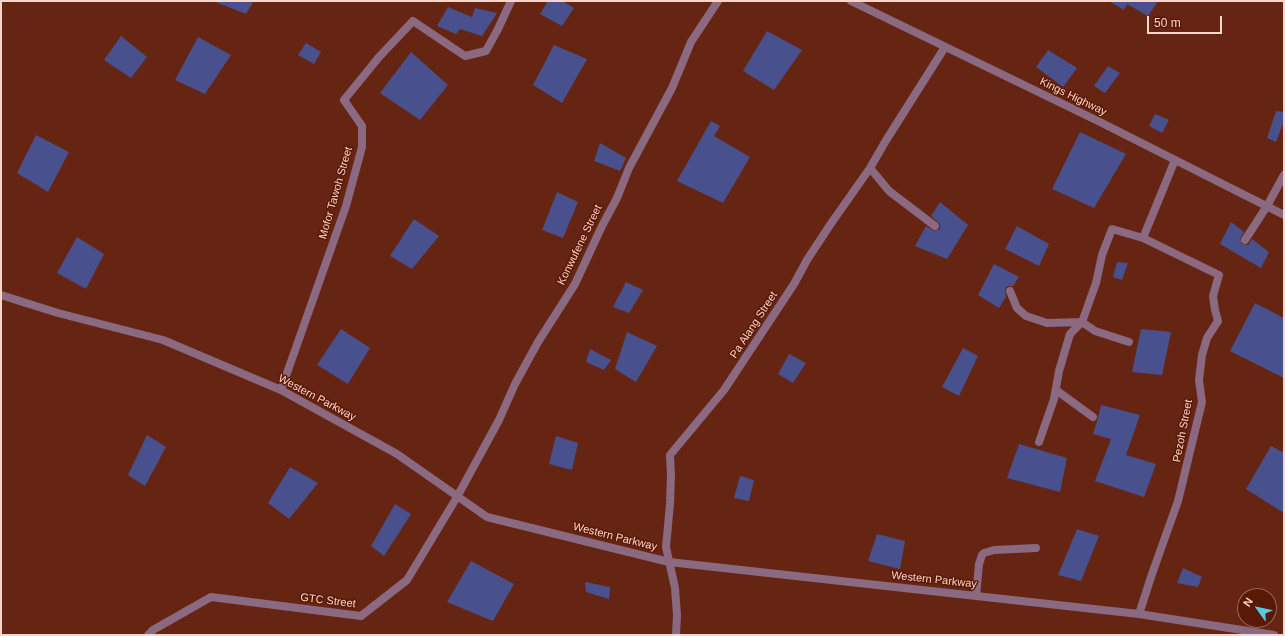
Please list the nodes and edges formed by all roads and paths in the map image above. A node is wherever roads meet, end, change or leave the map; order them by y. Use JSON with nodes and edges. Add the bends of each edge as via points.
{"nodes":[{"id":1,"x":511,"y":1,"type":"edge"},
{"id":2,"x":718,"y":1,"type":"edge"},
{"id":3,"x":851,"y":1,"type":"edge"},
{"id":4,"x":946,"y":47,"type":"junction"},
{"id":5,"x":1175,"y":160,"type":"junction"},
{"id":6,"x":870,"y":168,"type":"junction"},
{"id":7,"x":1284,"y":175,"type":"edge"},
{"id":8,"x":1267,"y":206,"type":"junction"},
{"id":9,"x":1284,"y":215,"type":"edge"},
{"id":10,"x":934,"y":226,"type":"dead end"},
{"id":11,"x":1143,"y":238,"type":"junction"},
{"id":12,"x":1245,"y":240,"type":"dead end"},
{"id":13,"x":1010,"y":291,"type":"dead end"},
{"id":14,"x":1,"y":295,"type":"edge"},
{"id":15,"x":1082,"y":322,"type":"junction"},
{"id":16,"x":1129,"y":342,"type":"dead end"},
{"id":17,"x":281,"y":390,"type":"junction"},
{"id":18,"x":1056,"y":390,"type":"junction"},
{"id":19,"x":1093,"y":417,"type":"dead end"},
{"id":20,"x":1040,"y":442,"type":"dead end"},
{"id":21,"x":457,"y":497,"type":"junction"},
{"id":22,"x":1036,"y":548,"type":"dead end"},
{"id":23,"x":669,"y":562,"type":"junction"},
{"id":24,"x":976,"y":596,"type":"junction"},
{"id":25,"x":1140,"y":614,"type":"junction"},
{"id":26,"x":148,"y":635,"type":"edge"},
{"id":27,"x":676,"y":635,"type":"edge"},
{"id":28,"x":1274,"y":635,"type":"edge"}],
"edges":[{"from":1,"to":17,"type":"street","name":"Mofor Tawoh Street","via":[[486,51],[465,56],[413,21],[344,100],[362,126],[362,147],[346,206]]},
{"from":2,"to":21,"type":"street","name":"Konwufene Street","via":[[691,42],[672,88],[628,168],[575,284],[538,342]]},
{"from":3,"to":4,"type":"street","name":"Kings Highway"},
{"from":4,"to":5,"type":"street","name":"Kings Highway"},
{"from":4,"to":6,"type":"street","name":"Pa Alang Street"},
{"from":5,"to":8,"type":"street","name":"Kings Highway"},
{"from":5,"to":11,"type":"street"},
{"from":6,"to":10,"type":"street","via":[[889,191]]},
{"from":6,"to":23,"type":"street","name":"Pa Alang Street","via":[[830,225],[724,390],[670,455],[670,504],[666,547]]},
{"from":7,"to":8,"type":"street"},
{"from":8,"to":9,"type":"street","name":"Kings Highway"},
{"from":8,"to":12,"type":"street"},
{"from":11,"to":15,"type":"street","via":[[1112,229]]},
{"from":11,"to":25,"type":"street","name":"Pezoh Street","via":[[1219,275],[1213,296],[1218,320],[1207,338],[1202,355],[1199,380],[1202,402],[1178,501]]},
{"from":13,"to":15,"type":"street","via":[[1017,308],[1026,316],[1047,323]]},
{"from":14,"to":17,"type":"street","name":"Western Parkway","via":[[58,313],[163,340]]},
{"from":15,"to":16,"type":"street","via":[[1095,331]]},
{"from":15,"to":18,"type":"street","via":[[1070,334]]},
{"from":17,"to":21,"type":"street","name":"Western Parkway","via":[[397,454]]},
{"from":18,"to":19,"type":"street"},
{"from":18,"to":20,"type":"street"},
{"from":21,"to":23,"type":"street","name":"Western Parkway","via":[[487,517]]},
{"from":21,"to":26,"type":"street","name":"GTC Street","via":[[407,580],[361,616],[211,597]]},
{"from":22,"to":24,"type":"street","via":[[994,550],[984,553],[979,564]]},
{"from":23,"to":24,"type":"street","name":"Western Parkway"},
{"from":23,"to":27,"type":"street","name":"Pa Alang Street","via":[[675,588]]},
{"from":24,"to":25,"type":"street","name":"Western Parkway"},
{"from":25,"to":28,"type":"street","name":"Western Parkway"}]}
